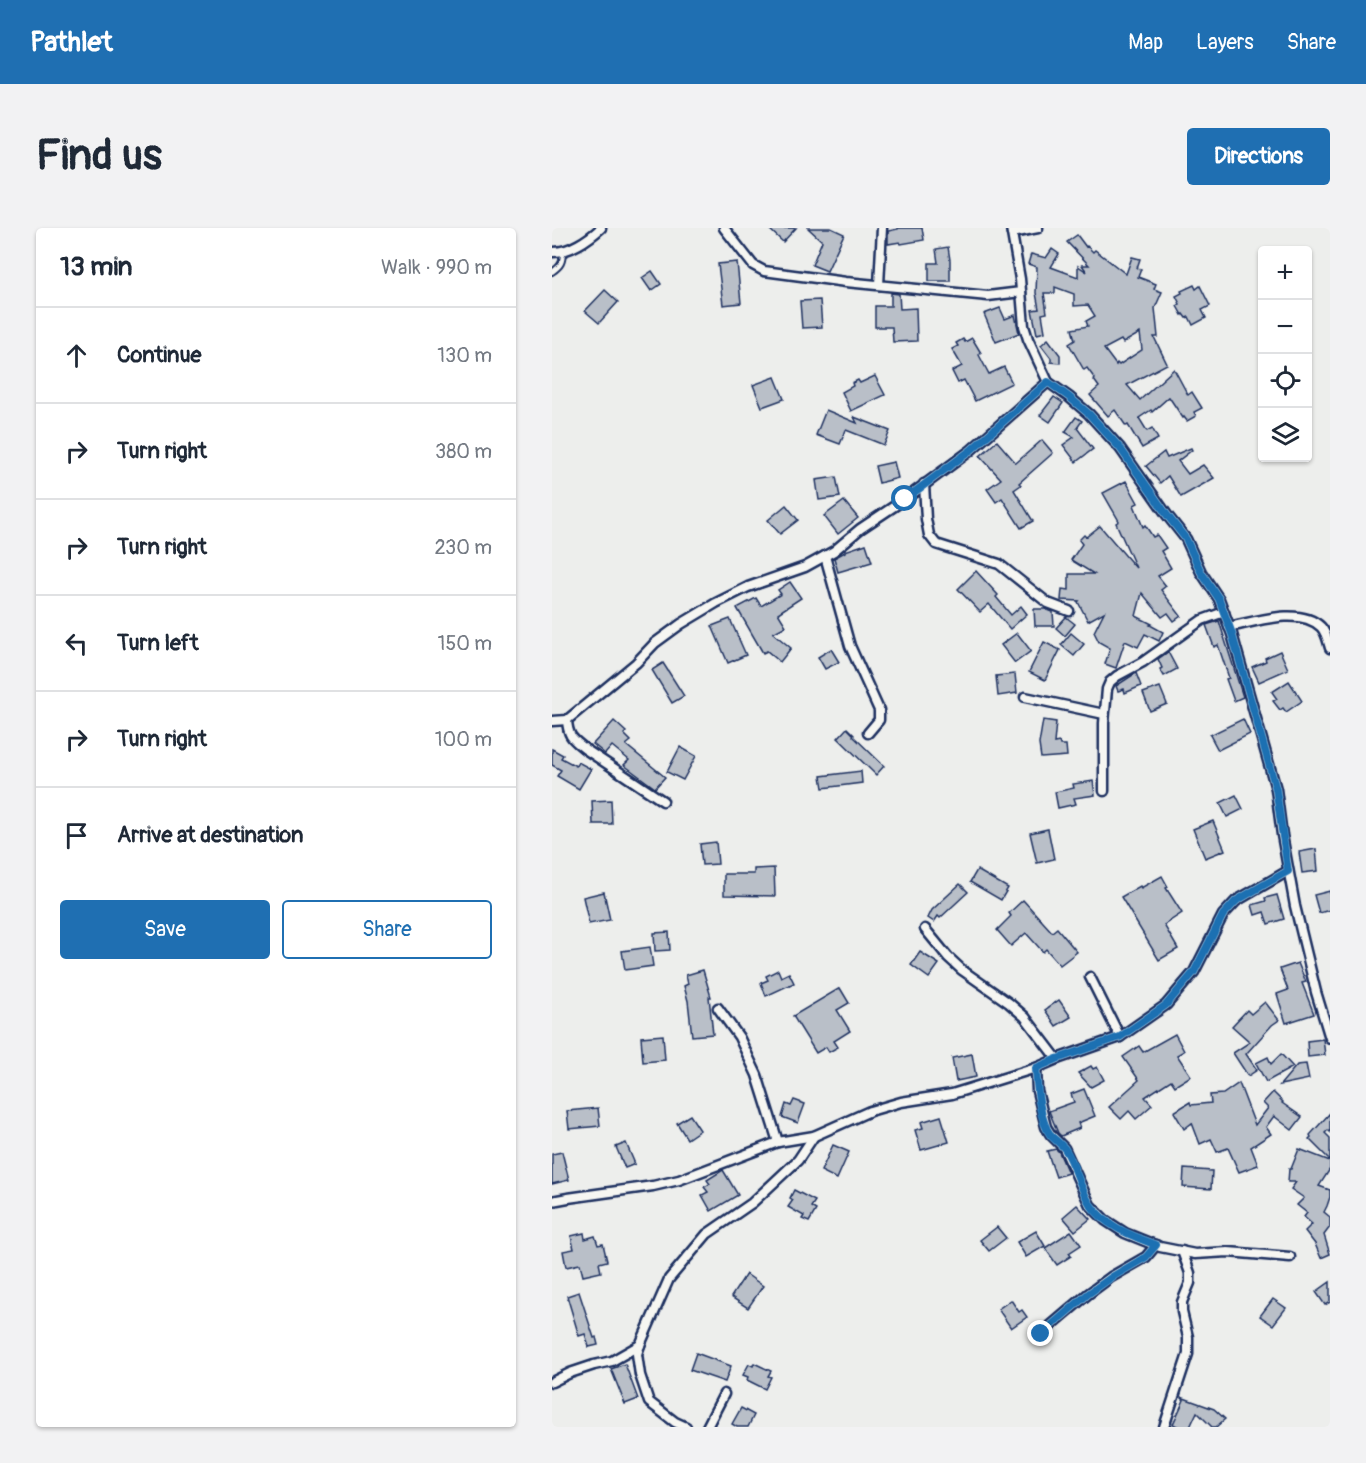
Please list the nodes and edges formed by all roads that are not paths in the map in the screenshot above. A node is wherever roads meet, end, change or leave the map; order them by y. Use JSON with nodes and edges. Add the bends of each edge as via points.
{"nodes":[{"id":1,"x":601,"y":228,"type":"edge"},
{"id":2,"x":724,"y":228,"type":"edge"},
{"id":3,"x":882,"y":228,"type":"edge"},
{"id":4,"x":1038,"y":228,"type":"edge"},
{"id":5,"x":1011,"y":231,"type":"edge"},
{"id":6,"x":563,"y":251,"type":"junction"},
{"id":7,"x":552,"y":252,"type":"edge"},
{"id":8,"x":552,"y":272,"type":"edge"},
{"id":9,"x":879,"y":285,"type":"junction"},
{"id":10,"x":1022,"y":292,"type":"junction"},
{"id":11,"x":1048,"y":382,"type":"junction"},
{"id":12,"x":924,"y":484,"type":"junction"},
{"id":13,"x":825,"y":556,"type":"junction"},
{"id":14,"x":1070,"y":611,"type":"dead end"},
{"id":15,"x":1224,"y":612,"type":"junction"},
{"id":16,"x":1229,"y":627,"type":"junction"},
{"id":17,"x":1330,"y":648,"type":"edge"},
{"id":18,"x":1024,"y":697,"type":"dead end"},
{"id":19,"x":1104,"y":714,"type":"junction"},
{"id":20,"x":567,"y":720,"type":"junction"},
{"id":21,"x":552,"y":721,"type":"edge"},
{"id":22,"x":868,"y":733,"type":"dead end"},
{"id":23,"x":1104,"y":791,"type":"dead end"},
{"id":24,"x":663,"y":801,"type":"dead end"},
{"id":25,"x":1288,"y":871,"type":"junction"},
{"id":26,"x":925,"y":929,"type":"dead end"},
{"id":27,"x":1090,"y":976,"type":"dead end"},
{"id":28,"x":718,"y":1008,"type":"dead end"},
{"id":29,"x":1120,"y":1037,"type":"junction"},
{"id":30,"x":1330,"y":1038,"type":"edge"},
{"id":31,"x":1057,"y":1059,"type":"junction"},
{"id":32,"x":1036,"y":1068,"type":"junction"},
{"id":33,"x":814,"y":1136,"type":"junction"},
{"id":34,"x":778,"y":1142,"type":"junction"},
{"id":35,"x":552,"y":1201,"type":"edge"},
{"id":36,"x":1156,"y":1245,"type":"junction"},
{"id":37,"x":1182,"y":1251,"type":"junction"},
{"id":38,"x":1290,"y":1257,"type":"dead end"},
{"id":39,"x":1041,"y":1334,"type":"dead end"},
{"id":40,"x":640,"y":1345,"type":"junction"},
{"id":41,"x":552,"y":1382,"type":"edge"},
{"id":42,"x":724,"y":1394,"type":"dead end"},
{"id":43,"x":686,"y":1427,"type":"edge"},
{"id":44,"x":707,"y":1427,"type":"edge"},
{"id":45,"x":1164,"y":1427,"type":"edge"}],
"edges":[{"from":1,"to":6,"type":"street"},
{"from":2,"to":9,"type":"street","via":[[753,265],[764,271]]},
{"from":3,"to":9,"type":"street"},
{"from":4,"to":5,"type":"street"},
{"from":5,"to":10,"type":"street"},
{"from":6,"to":7,"type":"street"},
{"from":6,"to":8,"type":"lane","via":[[563,261]]},
{"from":9,"to":10,"type":"street","via":[[988,296]]},
{"from":10,"to":11,"type":"street","via":[[1024,326]]},
{"from":11,"to":12,"type":"street","via":[[970,451]]},
{"from":11,"to":15,"type":"street","via":[[1089,414],[1120,448],[1186,539]]},
{"from":12,"to":13,"type":"street"},
{"from":12,"to":14,"type":"street","via":[[929,535],[936,544],[999,564],[1048,603]]},
{"from":13,"to":20,"type":"street","via":[[748,587],[681,624]]},
{"from":13,"to":22,"type":"street","via":[[850,646],[879,710],[879,720]]},
{"from":15,"to":16,"type":"street"},
{"from":15,"to":19,"type":"street","via":[[1202,620],[1117,676],[1107,689]]},
{"from":16,"to":17,"type":"street","via":[[1282,616],[1307,619],[1321,627]]},
{"from":16,"to":25,"type":"street","via":[[1276,789]]},
{"from":18,"to":19,"type":"street"},
{"from":19,"to":23,"type":"street"},
{"from":20,"to":21,"type":"street"},
{"from":20,"to":24,"type":"street","via":[[568,732],[580,744]]},
{"from":25,"to":29,"type":"street","via":[[1236,901],[1223,915],[1194,972],[1166,1005]]},
{"from":25,"to":30,"type":"street"},
{"from":26,"to":31,"type":"street","via":[[962,970],[1025,1017]]},
{"from":27,"to":29,"type":"street"},
{"from":28,"to":34,"type":"street","via":[[739,1037],[757,1075]]},
{"from":29,"to":31,"type":"street"},
{"from":31,"to":32,"type":"street"},
{"from":32,"to":33,"type":"street","via":[[952,1094],[870,1111]]},
{"from":32,"to":36,"type":"street","via":[[1046,1127],[1064,1148],[1090,1205],[1125,1233]]},
{"from":33,"to":34,"type":"street"},
{"from":33,"to":40,"type":"street","via":[[798,1160],[752,1203],[707,1234],[669,1279]]},
{"from":34,"to":35,"type":"street","via":[[679,1180]]},
{"from":36,"to":37,"type":"street"},
{"from":36,"to":39,"type":"street","via":[[1146,1257],[1088,1294]]},
{"from":37,"to":38,"type":"street"},
{"from":37,"to":45,"type":"street","via":[[1190,1273],[1182,1302],[1188,1354]]},
{"from":40,"to":41,"type":"street","via":[[612,1361]]},
{"from":40,"to":43,"type":"street","via":[[640,1375],[649,1402]]},
{"from":42,"to":44,"type":"street"}]}
